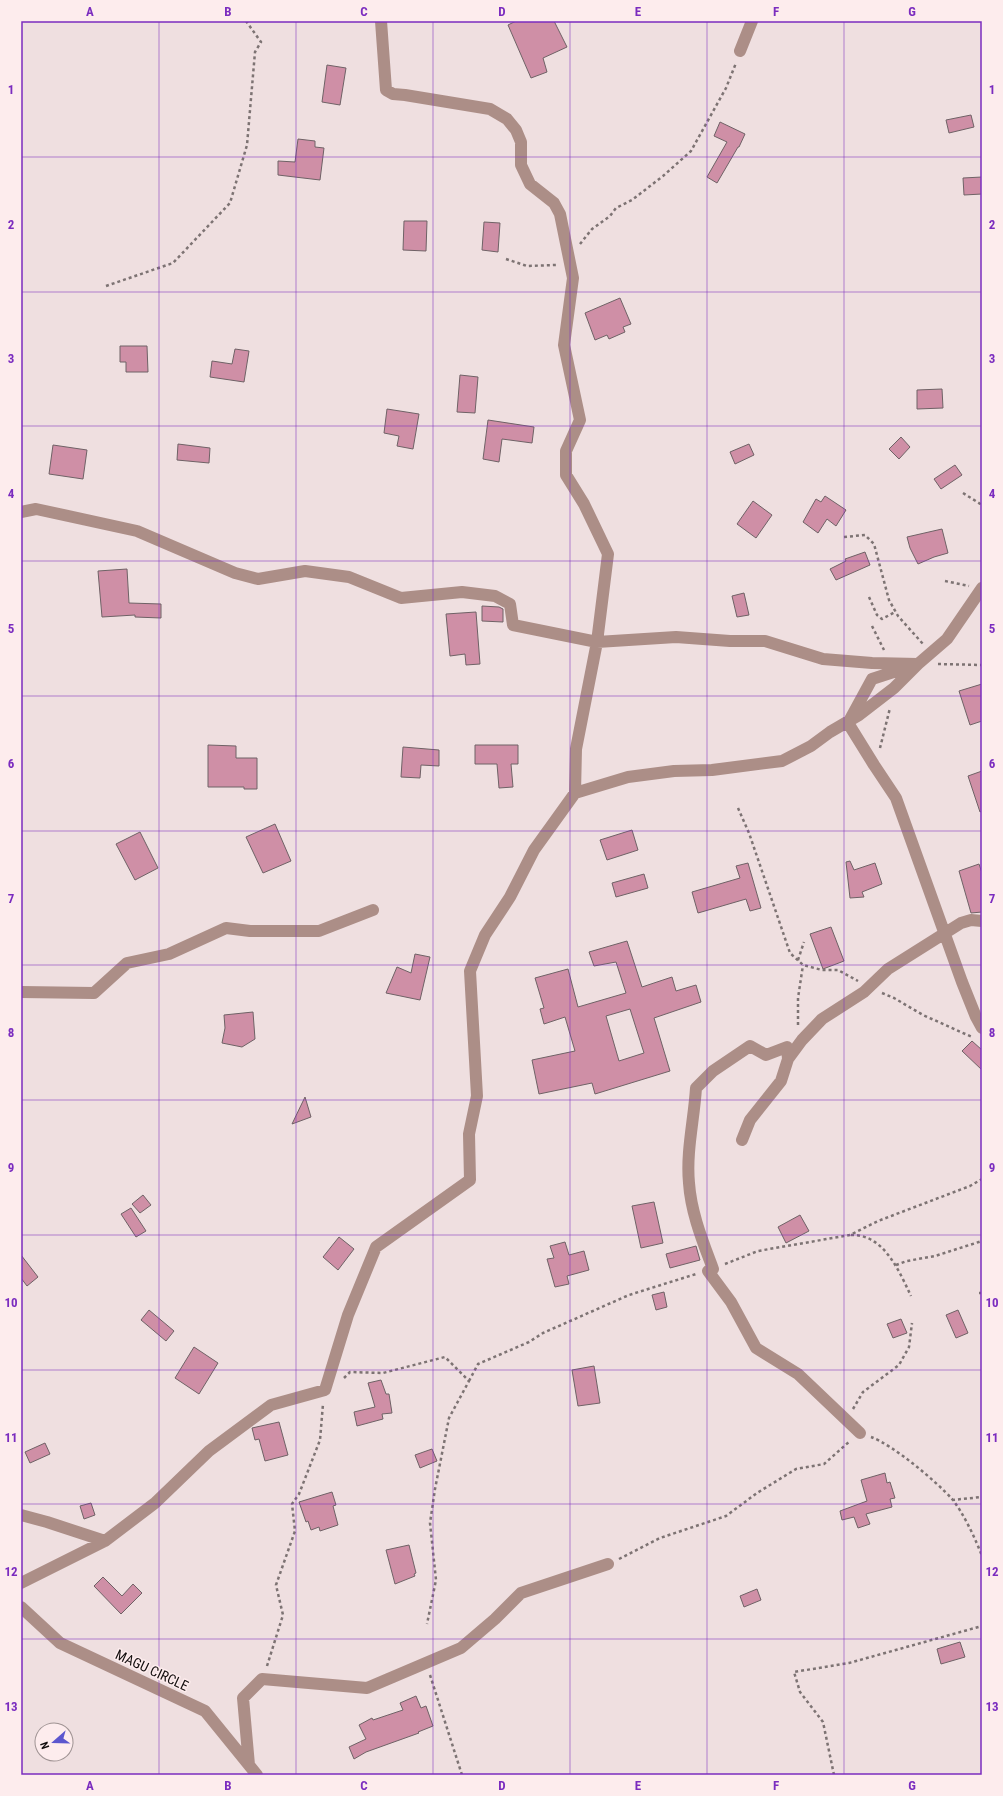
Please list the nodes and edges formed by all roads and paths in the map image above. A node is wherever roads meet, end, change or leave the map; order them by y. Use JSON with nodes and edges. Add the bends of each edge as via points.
{"nodes":[{"id":1,"x":246,"y":21,"type":"edge"},
{"id":2,"x":381,"y":21,"type":"edge"},
{"id":3,"x":752,"y":21,"type":"edge"},
{"id":4,"x":740,"y":51,"type":"joint"},
{"id":5,"x":506,"y":259,"type":"dead end"},
{"id":6,"x":568,"y":260,"type":"junction"},
{"id":7,"x":106,"y":286,"type":"dead end"},
{"id":8,"x":963,"y":492,"type":"dead end"},
{"id":9,"x":982,"y":505,"type":"edge"},
{"id":10,"x":21,"y":512,"type":"edge"},
{"id":11,"x":844,"y":537,"type":"dead end"},
{"id":12,"x":945,"y":581,"type":"dead end"},
{"id":13,"x":980,"y":591,"type":"edge"},
{"id":14,"x":870,"y":597,"type":"dead end"},
{"id":15,"x":895,"y":612,"type":"junction"},
{"id":16,"x":872,"y":626,"type":"dead end"},
{"id":17,"x":597,"y":642,"type":"junction"},
{"id":18,"x":919,"y":662,"type":"junction"},
{"id":19,"x":888,"y":663,"type":"junction"},
{"id":20,"x":982,"y":665,"type":"edge"},
{"id":21,"x":894,"y":688,"type":"junction"},
{"id":22,"x":848,"y":723,"type":"junction"},
{"id":23,"x":874,"y":765,"type":"junction"},
{"id":24,"x":576,"y":793,"type":"junction"},
{"id":25,"x":738,"y":808,"type":"dead end"},
{"id":26,"x":373,"y":910,"type":"dead end"},
{"id":27,"x":982,"y":921,"type":"edge"},
{"id":28,"x":945,"y":934,"type":"junction"},
{"id":29,"x":804,"y":942,"type":"dead end"},
{"id":30,"x":798,"y":960,"type":"junction"},
{"id":31,"x":803,"y":965,"type":"junction"},
{"id":32,"x":870,"y":986,"type":"junction"},
{"id":33,"x":21,"y":992,"type":"edge"},
{"id":34,"x":982,"y":1028,"type":"edge"},
{"id":35,"x":978,"y":1040,"type":"dead end"},
{"id":36,"x":798,"y":1046,"type":"junction"},
{"id":37,"x":788,"y":1059,"type":"junction"},
{"id":38,"x":742,"y":1140,"type":"dead end"},
{"id":39,"x":850,"y":1235,"type":"dead end"},
{"id":40,"x":982,"y":1241,"type":"edge"},
{"id":41,"x":896,"y":1265,"type":"junction"},
{"id":42,"x":910,"y":1296,"type":"dead end"},
{"id":43,"x":912,"y":1323,"type":"dead end"},
{"id":44,"x":340,"y":1382,"type":"dead end"},
{"id":45,"x":325,"y":1390,"type":"junction"},
{"id":46,"x":849,"y":1422,"type":"junction"},
{"id":47,"x":860,"y":1433,"type":"junction"},
{"id":48,"x":982,"y":1497,"type":"edge"},
{"id":49,"x":952,"y":1500,"type":"junction"},
{"id":50,"x":21,"y":1515,"type":"edge"},
{"id":51,"x":105,"y":1541,"type":"junction"},
{"id":52,"x":982,"y":1556,"type":"edge"},
{"id":53,"x":608,"y":1564,"type":"joint"},
{"id":54,"x":21,"y":1584,"type":"edge"},
{"id":55,"x":21,"y":1607,"type":"edge"},
{"id":56,"x":21,"y":1619,"type":"edge"},
{"id":57,"x":38,"y":1622,"type":"junction"},
{"id":58,"x":427,"y":1624,"type":"dead end"},
{"id":59,"x":982,"y":1626,"type":"edge"},
{"id":60,"x":426,"y":1664,"type":"junction"},
{"id":61,"x":266,"y":1667,"type":"dead end"},
{"id":62,"x":248,"y":1765,"type":"junction"},
{"id":63,"x":256,"y":1775,"type":"edge"},
{"id":64,"x":462,"y":1775,"type":"edge"},
{"id":65,"x":834,"y":1775,"type":"edge"}],
"edges":[{"from":1,"to":7,"type":"path","via":[[261,42],[255,52],[247,145],[230,203],[173,263]]},
{"from":2,"to":6,"type":"street","via":[[386,90],[393,94],[490,109],[507,119],[516,130],[521,142],[521,165],[530,184],[554,203],[560,214]]},
{"from":3,"to":4,"type":"street"},
{"from":4,"to":6,"type":"path","via":[[726,88],[692,152],[632,200],[616,208],[610,216],[592,229]]},
{"from":5,"to":6,"type":"path","via":[[527,266],[562,264]]},
{"from":6,"to":17,"type":"street","via":[[573,278],[564,345],[580,420],[566,451],[566,475],[584,504],[608,554]]},
{"from":8,"to":9,"type":"path"},
{"from":10,"to":17,"type":"street","via":[[36,509],[137,531],[235,573],[258,579],[305,571],[349,577],[401,598],[462,592],[495,596],[510,604],[514,625]]},
{"from":11,"to":15,"type":"path","via":[[865,535],[874,544],[889,600]]},
{"from":12,"to":13,"type":"path"},
{"from":13,"to":18,"type":"street","via":[[947,638]]},
{"from":14,"to":15,"type":"path","via":[[877,615],[882,619]]},
{"from":15,"to":18,"type":"path","via":[[928,648],[929,651]]},
{"from":16,"to":19,"type":"path"},
{"from":17,"to":19,"type":"street","via":[[676,637],[765,641],[823,659]]},
{"from":17,"to":24,"type":"street","via":[[576,749]]},
{"from":18,"to":19,"type":"street"},
{"from":18,"to":20,"type":"path"},
{"from":18,"to":21,"type":"street"},
{"from":18,"to":22,"type":"street","via":[[872,679]]},
{"from":21,"to":22,"type":"street"},
{"from":21,"to":23,"type":"path","via":[[883,741]]},
{"from":22,"to":23,"type":"street"},
{"from":22,"to":24,"type":"street","via":[[782,761],[628,777]]},
{"from":23,"to":28,"type":"street","via":[[896,798]]},
{"from":24,"to":45,"type":"street","via":[[534,850],[510,897],[485,935],[470,971],[477,1096],[468,1134],[470,1180],[376,1247],[348,1315]]},
{"from":25,"to":30,"type":"path","via":[[790,953]]},
{"from":26,"to":33,"type":"street","via":[[319,931],[250,931],[226,928],[169,954],[127,962],[94,992]]},
{"from":27,"to":28,"type":"street","via":[[971,920],[961,923]]},
{"from":28,"to":32,"type":"street","via":[[888,969]]},
{"from":28,"to":34,"type":"street"},
{"from":29,"to":30,"type":"path"},
{"from":30,"to":31,"type":"path"},
{"from":31,"to":32,"type":"path","via":[[822,970],[838,970]]},
{"from":31,"to":36,"type":"path","via":[[798,998]]},
{"from":32,"to":35,"type":"path","via":[[923,1015]]},
{"from":32,"to":36,"type":"street","via":[[822,1019]]},
{"from":36,"to":37,"type":"street"},
{"from":37,"to":38,"type":"street","via":[[781,1081],[750,1120]]},
{"from":37,"to":46,"type":"street","via":[[787,1047],[766,1055],[750,1046],[713,1071],[696,1088],[690,1135],[689,1183],[710,1270],[756,1348],[798,1374]]},
{"from":39,"to":41,"type":"path","via":[[872,1240]]},
{"from":40,"to":41,"type":"path"},
{"from":41,"to":42,"type":"path"},
{"from":43,"to":46,"type":"path","via":[[909,1347],[899,1365],[863,1392],[852,1410]]},
{"from":44,"to":58,"type":"path","via":[[350,1372],[383,1373],[445,1357],[469,1381],[449,1418],[435,1489],[430,1524],[436,1580]]},
{"from":45,"to":51,"type":"street","via":[[271,1405],[209,1451],[155,1503]]},
{"from":45,"to":61,"type":"path","via":[[320,1440],[299,1494],[292,1504],[295,1531],[276,1585],[283,1616]]},
{"from":46,"to":47,"type":"street"},
{"from":47,"to":49,"type":"path","via":[[883,1441]]},
{"from":47,"to":53,"type":"path","via":[[824,1464],[796,1469],[726,1516],[660,1538]]},
{"from":48,"to":49,"type":"path"},
{"from":49,"to":52,"type":"path","via":[[976,1539]]},
{"from":50,"to":51,"type":"street"},
{"from":51,"to":54,"type":"street"},
{"from":53,"to":60,"type":"street","via":[[520,1593],[461,1648]]},
{"from":55,"to":57,"type":"street","name":"MAGU CIRCLE"},
{"from":56,"to":57,"type":"street"},
{"from":57,"to":62,"type":"street","name":"MAGU CIRCLE","via":[[60,1643],[205,1711]]},
{"from":59,"to":65,"type":"path","via":[[849,1663],[794,1672],[800,1692],[823,1722]]},
{"from":60,"to":62,"type":"street","via":[[367,1688],[262,1679],[243,1698]]},
{"from":60,"to":64,"type":"path"},
{"from":62,"to":63,"type":"street","name":"MAGU CIRCLE"}]}
